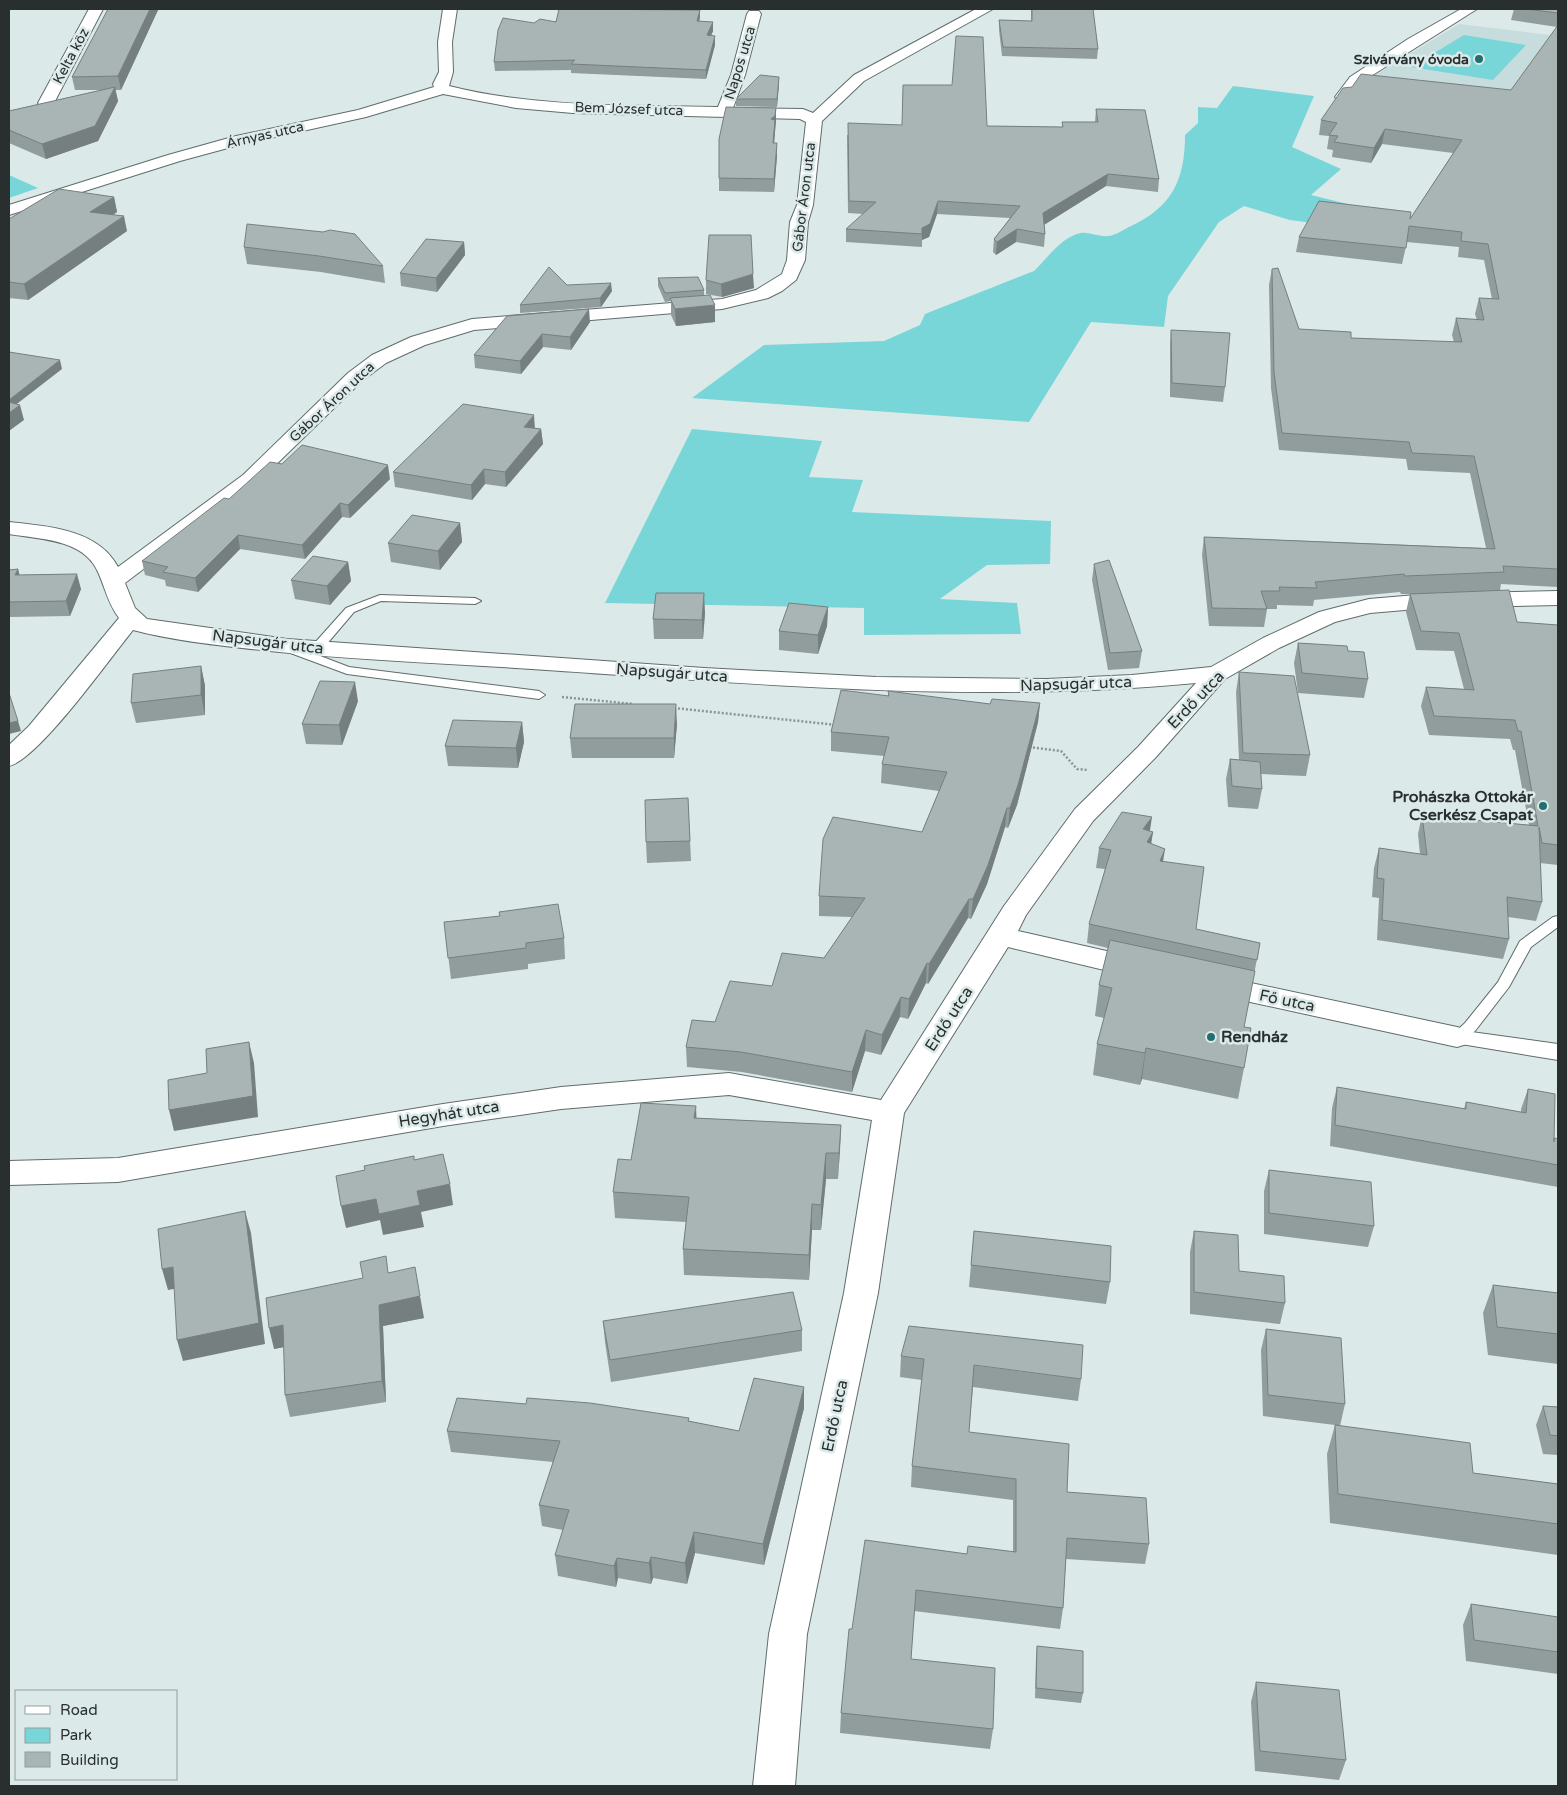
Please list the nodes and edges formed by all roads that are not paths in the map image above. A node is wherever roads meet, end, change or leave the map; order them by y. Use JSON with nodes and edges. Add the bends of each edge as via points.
{"nodes":[{"id":1,"x":96,"y":9,"type":"edge"},
{"id":2,"x":450,"y":9,"type":"edge"},
{"id":3,"x":986,"y":9,"type":"edge"},
{"id":4,"x":1470,"y":9,"type":"edge"},
{"id":5,"x":754,"y":14,"type":"dead end"},
{"id":6,"x":443,"y":89,"type":"junction"},
{"id":7,"x":1343,"y":97,"type":"edge"},
{"id":8,"x":46,"y":103,"type":"edge"},
{"id":9,"x":724,"y":112,"type":"junction"},
{"id":10,"x":814,"y":120,"type":"junction"},
{"id":11,"x":9,"y":210,"type":"edge"},
{"id":12,"x":9,"y":528,"type":"edge"},
{"id":13,"x":112,"y":582,"type":"junction"},
{"id":14,"x":1558,"y":598,"type":"edge"},
{"id":15,"x":475,"y":601,"type":"dead end"},
{"id":16,"x":130,"y":619,"type":"junction"},
{"id":17,"x":286,"y":647,"type":"junction"},
{"id":18,"x":316,"y":649,"type":"junction"},
{"id":19,"x":1217,"y":674,"type":"junction"},
{"id":20,"x":539,"y":695,"type":"road end"},
{"id":21,"x":9,"y":758,"type":"edge"},
{"id":22,"x":1558,"y":920,"type":"edge"},
{"id":23,"x":1001,"y":936,"type":"junction"},
{"id":24,"x":1456,"y":1037,"type":"junction"},
{"id":25,"x":1558,"y":1052,"type":"edge"},
{"id":26,"x":890,"y":1112,"type":"junction"},
{"id":27,"x":9,"y":1173,"type":"edge"},
{"id":28,"x":774,"y":1786,"type":"edge"}],
"edges":[{"from":1,"to":8,"type":"street","name":"Kelta köz"},
{"from":2,"to":6,"type":"street","via":[[445,42],[446,72],[440,84]]},
{"from":3,"to":10,"type":"street","name":"Gábor Áron utca","via":[[859,78]]},
{"from":4,"to":7,"type":"street","via":[[1355,80]]},
{"from":5,"to":9,"type":"street","name":"Napos utca","via":[[738,75]]},
{"from":6,"to":9,"type":"street","name":"Bem József utca","via":[[470,96],[556,106]]},
{"from":6,"to":11,"type":"street","name":"Árnyas utca","via":[[361,114],[183,155]]},
{"from":9,"to":10,"type":"street","name":"Bem József utca","via":[[803,114]]},
{"from":10,"to":13,"type":"street","name":"Gábor Áron utca","via":[[806,205],[798,222],[796,260],[790,276],[776,287],[722,304],[472,325],[394,350],[355,377],[250,479]]},
{"from":12,"to":13,"type":"street","via":[[74,540],[105,562]]},
{"from":13,"to":16,"type":"street","via":[[123,612]]},
{"from":14,"to":19,"type":"street","name":"Erdő utca","via":[[1428,601],[1369,606],[1328,617],[1271,643]]},
{"from":15,"to":18,"type":"lane","via":[[380,598],[350,610]]},
{"from":16,"to":17,"type":"street","name":"Napsugár utca","via":[[156,628]]},
{"from":16,"to":21,"type":"street","via":[[38,731]]},
{"from":17,"to":18,"type":"street","name":"Napsugár utca"},
{"from":17,"to":20,"type":"lane","via":[[348,670]]},
{"from":18,"to":19,"type":"street","name":"Napsugár utca","via":[[886,684],[1024,687],[1151,682]]},
{"from":19,"to":23,"type":"street","name":"Erdő utca","via":[[1147,752],[1084,815],[1014,912]]},
{"from":22,"to":24,"type":"lane","via":[[1525,944],[1504,984],[1470,1027]]},
{"from":23,"to":24,"type":"street","name":"Fő utca"},
{"from":23,"to":26,"type":"street","name":"Erdő utca"},
{"from":24,"to":25,"type":"street","name":"Fő utca"},
{"from":26,"to":27,"type":"street","name":"Hegyhát utca","via":[[729,1084],[561,1098],[273,1142],[118,1170]]},
{"from":26,"to":28,"type":"street","name":"Erdő utca","via":[[861,1293],[788,1634]]}]}
